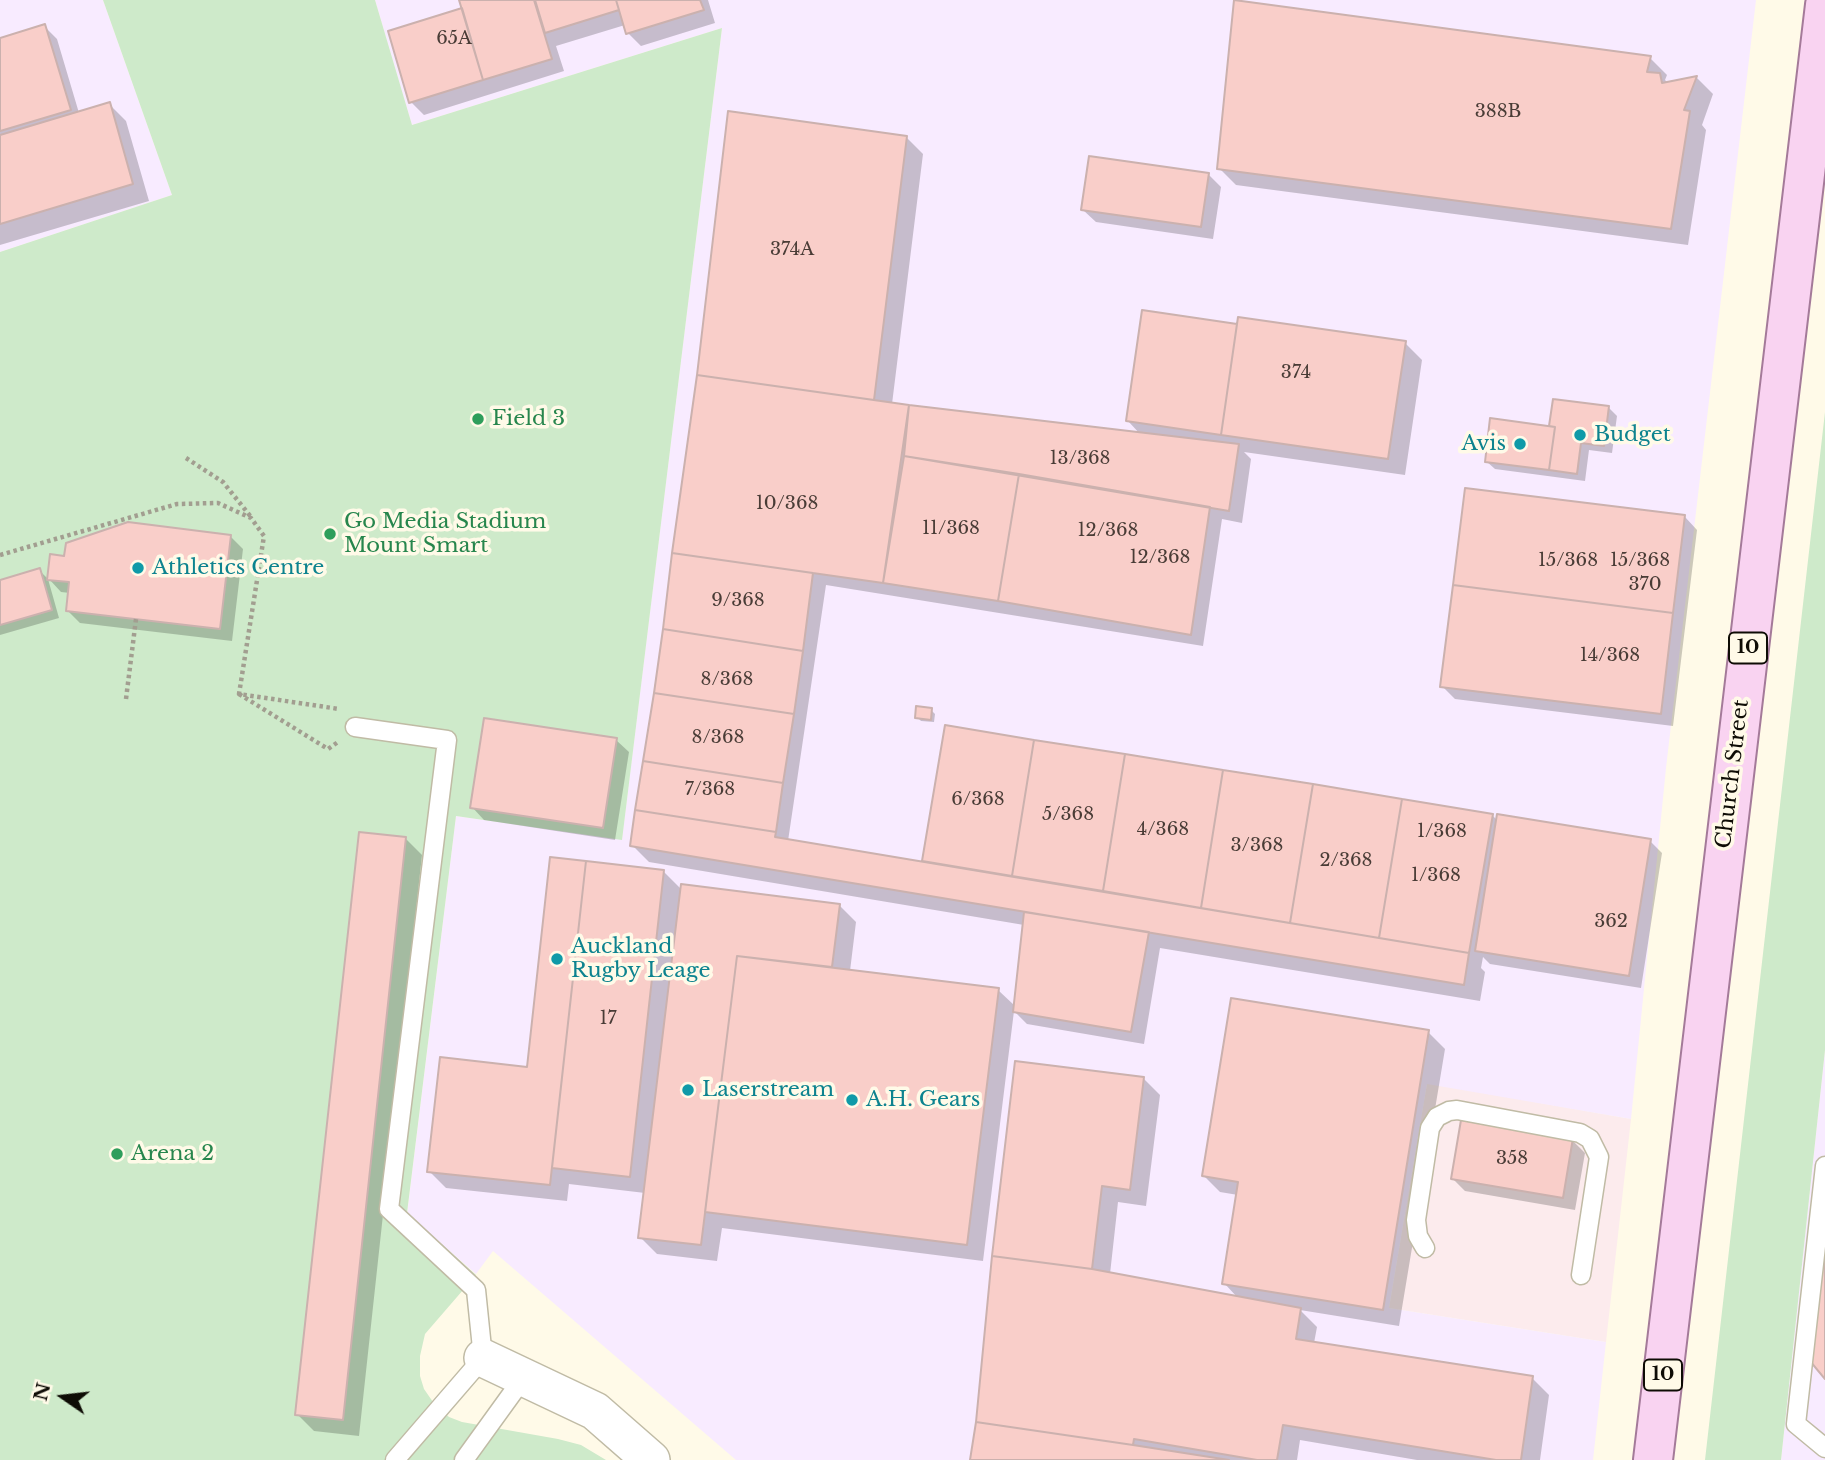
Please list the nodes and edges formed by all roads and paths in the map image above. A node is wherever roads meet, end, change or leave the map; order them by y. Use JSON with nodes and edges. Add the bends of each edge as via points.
{"nodes":[{"id":1,"x":1825,"y":5,"type":"edge"},
{"id":2,"x":186,"y":458,"type":"dead end"},
{"id":3,"x":251,"y":518,"type":"junction"},
{"id":4,"x":0,"y":555,"type":"edge"},
{"id":5,"x":136,"y":619,"type":"dead end"},
{"id":6,"x":239,"y":694,"type":"junction"},
{"id":7,"x":126,"y":699,"type":"dead end"},
{"id":8,"x":341,"y":710,"type":"dead end"},
{"id":9,"x":355,"y":727,"type":"joint"},
{"id":10,"x":1825,"y":1166,"type":"edge"},
{"id":11,"x":1425,"y":1248,"type":"dead end"},
{"id":12,"x":1581,"y":1275,"type":"dead end"},
{"id":13,"x":484,"y":1358,"type":"junction"},
{"id":14,"x":524,"y":1377,"type":"junction"},
{"id":15,"x":1825,"y":1448,"type":"edge"},
{"id":16,"x":395,"y":1460,"type":"edge"},
{"id":17,"x":464,"y":1460,"type":"edge"},
{"id":18,"x":651,"y":1460,"type":"edge"},
{"id":19,"x":1653,"y":1460,"type":"edge"}],
"edges":[{"from":1,"to":19,"type":"main road","name":"Church Street","number":"10"},
{"from":2,"to":3,"type":"path","via":[[223,482]]},
{"from":3,"to":4,"type":"path","via":[[218,503],[177,504]]},
{"from":3,"to":6,"type":"path","via":[[264,536]]},
{"from":5,"to":7,"type":"path"},
{"from":6,"to":8,"type":"path"},
{"from":6,"to":9,"type":"path","via":[[328,749]]},
{"from":9,"to":13,"type":"lane","via":[[447,740],[389,1209],[476,1290]]},
{"from":10,"to":15,"type":"lane","via":[[1796,1424]]},
{"from":11,"to":12,"type":"lane","via":[[1416,1220],[1430,1128],[1437,1117],[1457,1110],[1580,1133],[1590,1139],[1599,1157]]},
{"from":13,"to":14,"type":"street"},
{"from":13,"to":16,"type":"lane"},
{"from":14,"to":17,"type":"lane"},
{"from":14,"to":18,"type":"street","via":[[595,1411]]}]}
